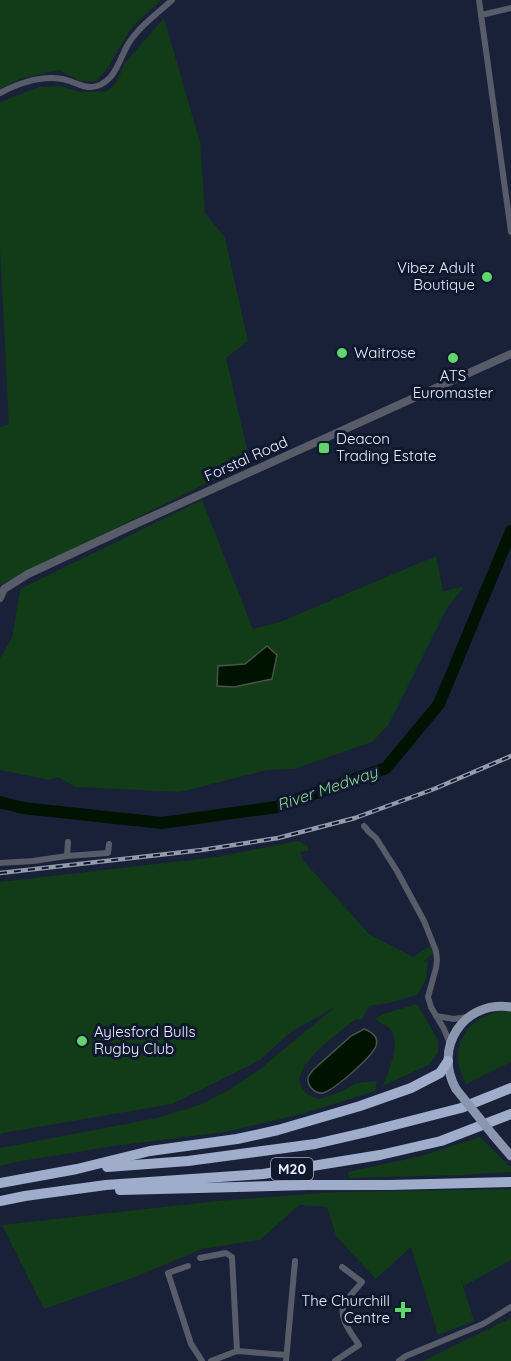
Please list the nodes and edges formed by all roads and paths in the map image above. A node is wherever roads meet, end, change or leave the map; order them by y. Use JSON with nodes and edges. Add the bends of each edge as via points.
{"nodes":[{"id":1,"x":172,"y":0,"type":"edge"},
{"id":2,"x":479,"y":0,"type":"edge"},
{"id":3,"x":511,"y":8,"type":"edge"},
{"id":4,"x":481,"y":15,"type":"junction"},
{"id":5,"x":0,"y":93,"type":"edge"},
{"id":6,"x":511,"y":232,"type":"edge"},
{"id":7,"x":511,"y":354,"type":"edge"},
{"id":8,"x":0,"y":598,"type":"edge"},
{"id":9,"x":364,"y":826,"type":"dead end"},
{"id":10,"x":68,"y":842,"type":"dead end"},
{"id":11,"x":109,"y":844,"type":"dead end"},
{"id":12,"x":67,"y":856,"type":"junction"},
{"id":13,"x":0,"y":863,"type":"edge"},
{"id":14,"x":511,"y":1007,"type":"edge"},
{"id":15,"x":436,"y":1016,"type":"junction"},
{"id":16,"x":467,"y":1017,"type":"junction"},
{"id":17,"x":450,"y":1044,"type":"junction"},
{"id":18,"x":448,"y":1061,"type":"junction"},
{"id":19,"x":511,"y":1088,"type":"edge"},
{"id":20,"x":511,"y":1114,"type":"edge"},
{"id":21,"x":511,"y":1156,"type":"edge"},
{"id":22,"x":77,"y":1169,"type":"junction"},
{"id":23,"x":511,"y":1182,"type":"edge"},
{"id":24,"x":0,"y":1183,"type":"edge"},
{"id":25,"x":65,"y":1191,"type":"junction"},
{"id":26,"x":0,"y":1201,"type":"edge"},
{"id":27,"x":200,"y":1258,"type":"dead end"},
{"id":28,"x":295,"y":1261,"type":"dead end"},
{"id":29,"x":188,"y":1266,"type":"dead end"},
{"id":30,"x":342,"y":1267,"type":"dead end"},
{"id":31,"x":511,"y":1307,"type":"edge"},
{"id":32,"x":237,"y":1351,"type":"junction"},
{"id":33,"x":286,"y":1358,"type":"edge"},
{"id":34,"x":202,"y":1361,"type":"edge"},
{"id":35,"x":211,"y":1361,"type":"edge"},
{"id":36,"x":335,"y":1361,"type":"edge"},
{"id":37,"x":399,"y":1361,"type":"edge"}],
"edges":[{"from":1,"to":5,"type":"street","via":[[128,44],[112,76],[104,82],[84,87],[49,77]]},
{"from":2,"to":4,"type":"street"},
{"from":3,"to":4,"type":"street"},
{"from":4,"to":6,"type":"street"},
{"from":7,"to":8,"type":"street","name":"Forstal Road","via":[[28,574],[4,589]]},
{"from":9,"to":15,"type":"street","via":[[397,871],[436,951],[428,997]]},
{"from":10,"to":12,"type":"street"},
{"from":11,"to":12,"type":"street","via":[[108,853]]},
{"from":12,"to":13,"type":"street"},
{"from":14,"to":16,"type":"main road","via":[[486,1008]]},
{"from":15,"to":16,"type":"street"},
{"from":15,"to":17,"type":"street"},
{"from":16,"to":17,"type":"main road"},
{"from":17,"to":18,"type":"main road"},
{"from":18,"to":21,"type":"main road","bridge":true,"via":[[456,1089]]},
{"from":18,"to":22,"type":"highway","number":"M20","via":[[440,1073],[423,1083],[278,1130],[150,1151]]},
{"from":19,"to":22,"type":"highway","number":"M20","via":[[461,1108],[315,1144],[188,1161]]},
{"from":20,"to":25,"type":"highway","number":"M20","via":[[441,1141],[380,1155],[263,1174]]},
{"from":22,"to":24,"type":"highway","number":"M20"},
{"from":23,"to":25,"type":"highway","number":"M20"},
{"from":25,"to":26,"type":"highway","number":"M20"},
{"from":27,"to":32,"type":"street","via":[[226,1253],[232,1257]]},
{"from":28,"to":33,"type":"street"},
{"from":29,"to":34,"type":"street","via":[[168,1273],[191,1344]]},
{"from":30,"to":36,"type":"street","via":[[362,1282],[342,1314],[358,1345]]},
{"from":31,"to":37,"type":"street","via":[[483,1324]]},
{"from":32,"to":33,"type":"street"},
{"from":32,"to":35,"type":"street"}]}
